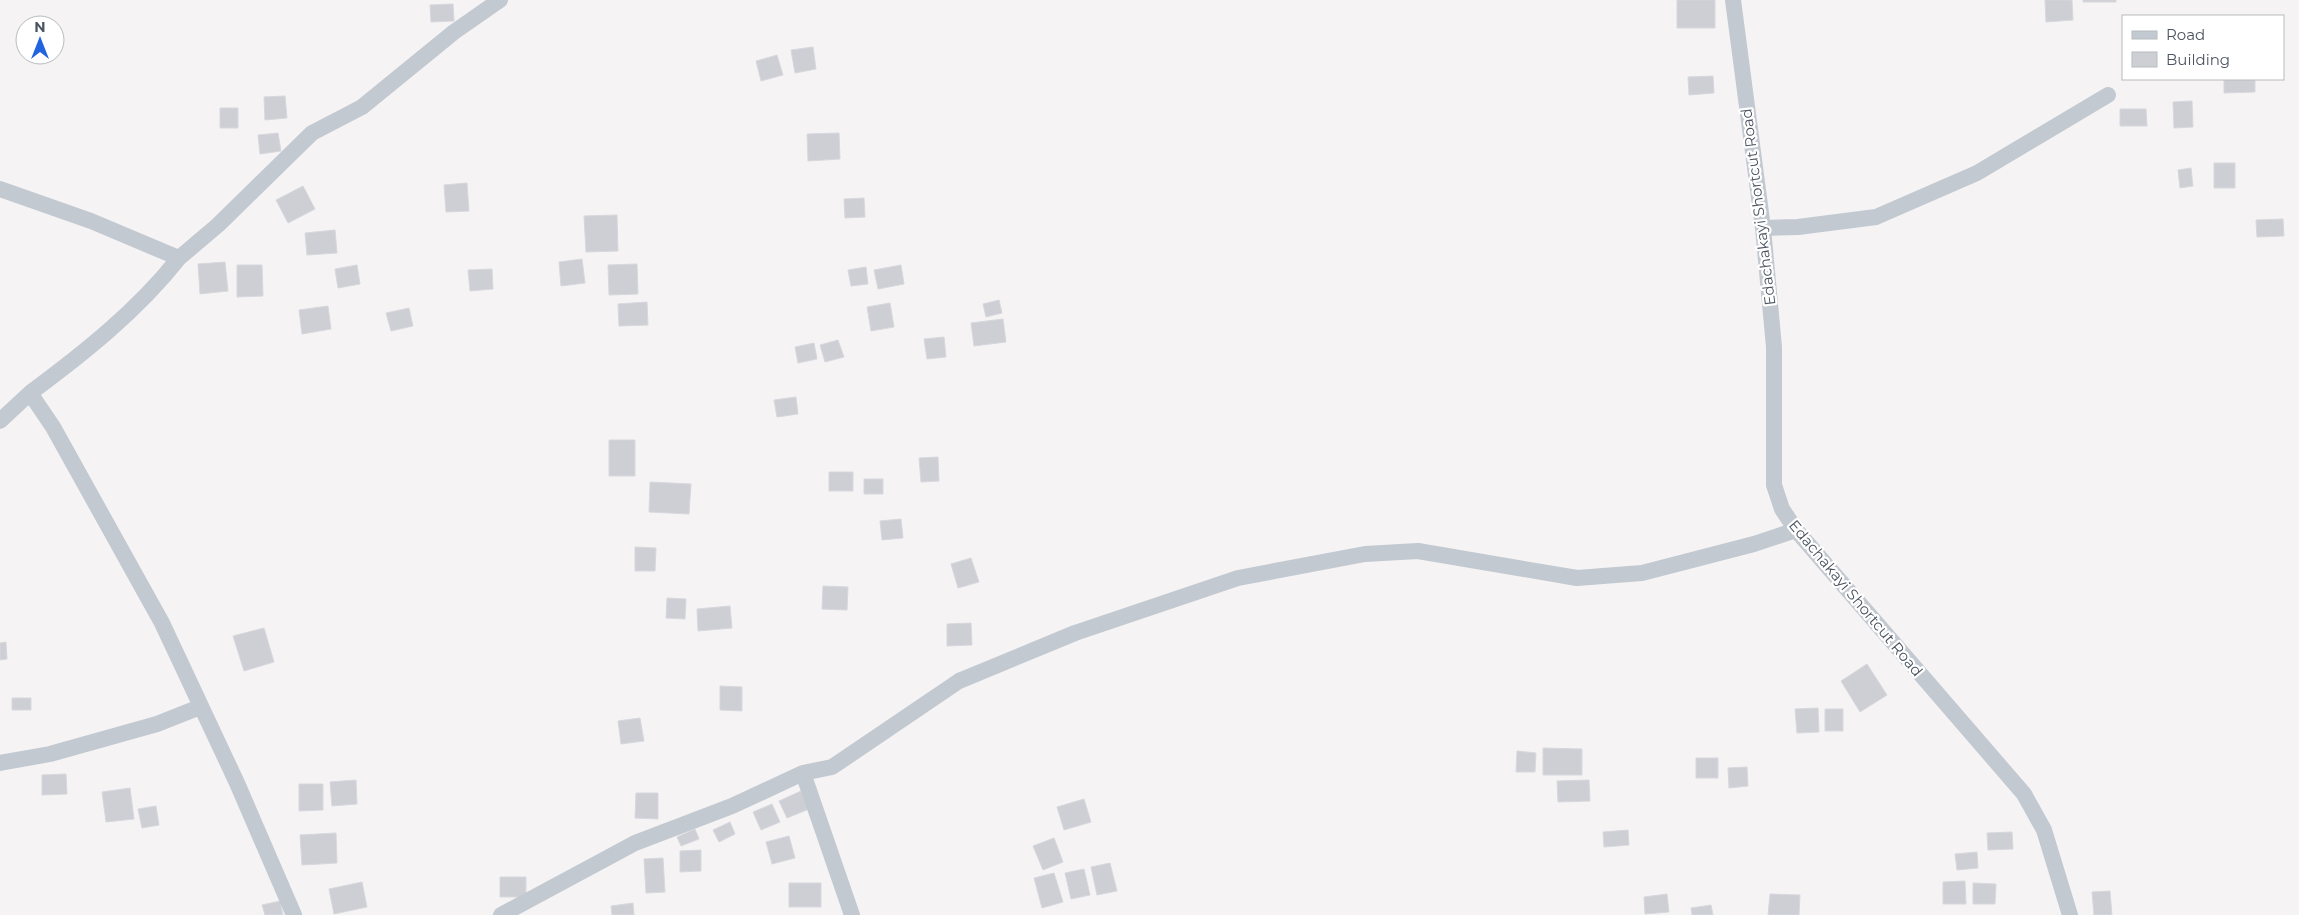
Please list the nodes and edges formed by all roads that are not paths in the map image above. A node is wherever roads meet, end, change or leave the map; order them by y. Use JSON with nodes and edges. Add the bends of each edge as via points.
{"nodes":[{"id":1,"x":500,"y":0,"type":"edge"},
{"id":2,"x":1733,"y":0,"type":"edge"},
{"id":3,"x":2108,"y":95,"type":"dead end"},
{"id":4,"x":0,"y":190,"type":"edge"},
{"id":5,"x":1763,"y":228,"type":"junction"},
{"id":6,"x":179,"y":258,"type":"junction"},
{"id":7,"x":30,"y":393,"type":"junction"},
{"id":8,"x":0,"y":421,"type":"edge"},
{"id":9,"x":1796,"y":530,"type":"junction"},
{"id":10,"x":200,"y":707,"type":"junction"},
{"id":11,"x":0,"y":763,"type":"edge"},
{"id":12,"x":803,"y":773,"type":"junction"},
{"id":13,"x":294,"y":915,"type":"edge"},
{"id":14,"x":501,"y":915,"type":"edge"},
{"id":15,"x":852,"y":915,"type":"edge"},
{"id":16,"x":2070,"y":915,"type":"edge"}],
"edges":[{"from":1,"to":6,"type":"street","via":[[454,32],[362,107],[312,133],[218,225]]},
{"from":2,"to":5,"type":"street","name":"Edachakayi Shortcut Road"},
{"from":3,"to":5,"type":"street","via":[[1977,173],[1876,217],[1798,228]]},
{"from":4,"to":6,"type":"street","via":[[91,221]]},
{"from":5,"to":9,"type":"street","name":"Edachakayi Shortcut Road","via":[[1774,346],[1774,486],[1782,508]]},
{"from":6,"to":7,"type":"street","via":[[159,283],[91,347]]},
{"from":7,"to":8,"type":"street"},
{"from":7,"to":10,"type":"street","via":[[53,427],[162,624]]},
{"from":9,"to":12,"type":"street","via":[[1642,573],[1577,578],[1418,551],[1365,554],[1238,578],[1076,633],[959,681],[832,767]]},
{"from":9,"to":16,"type":"street","name":"Edachakayi Shortcut Road","via":[[2024,794],[2044,830]]},
{"from":10,"to":11,"type":"street","via":[[157,724],[50,754]]},
{"from":10,"to":13,"type":"street"},
{"from":12,"to":14,"type":"street","via":[[732,806],[636,843]]},
{"from":12,"to":15,"type":"street"}]}
